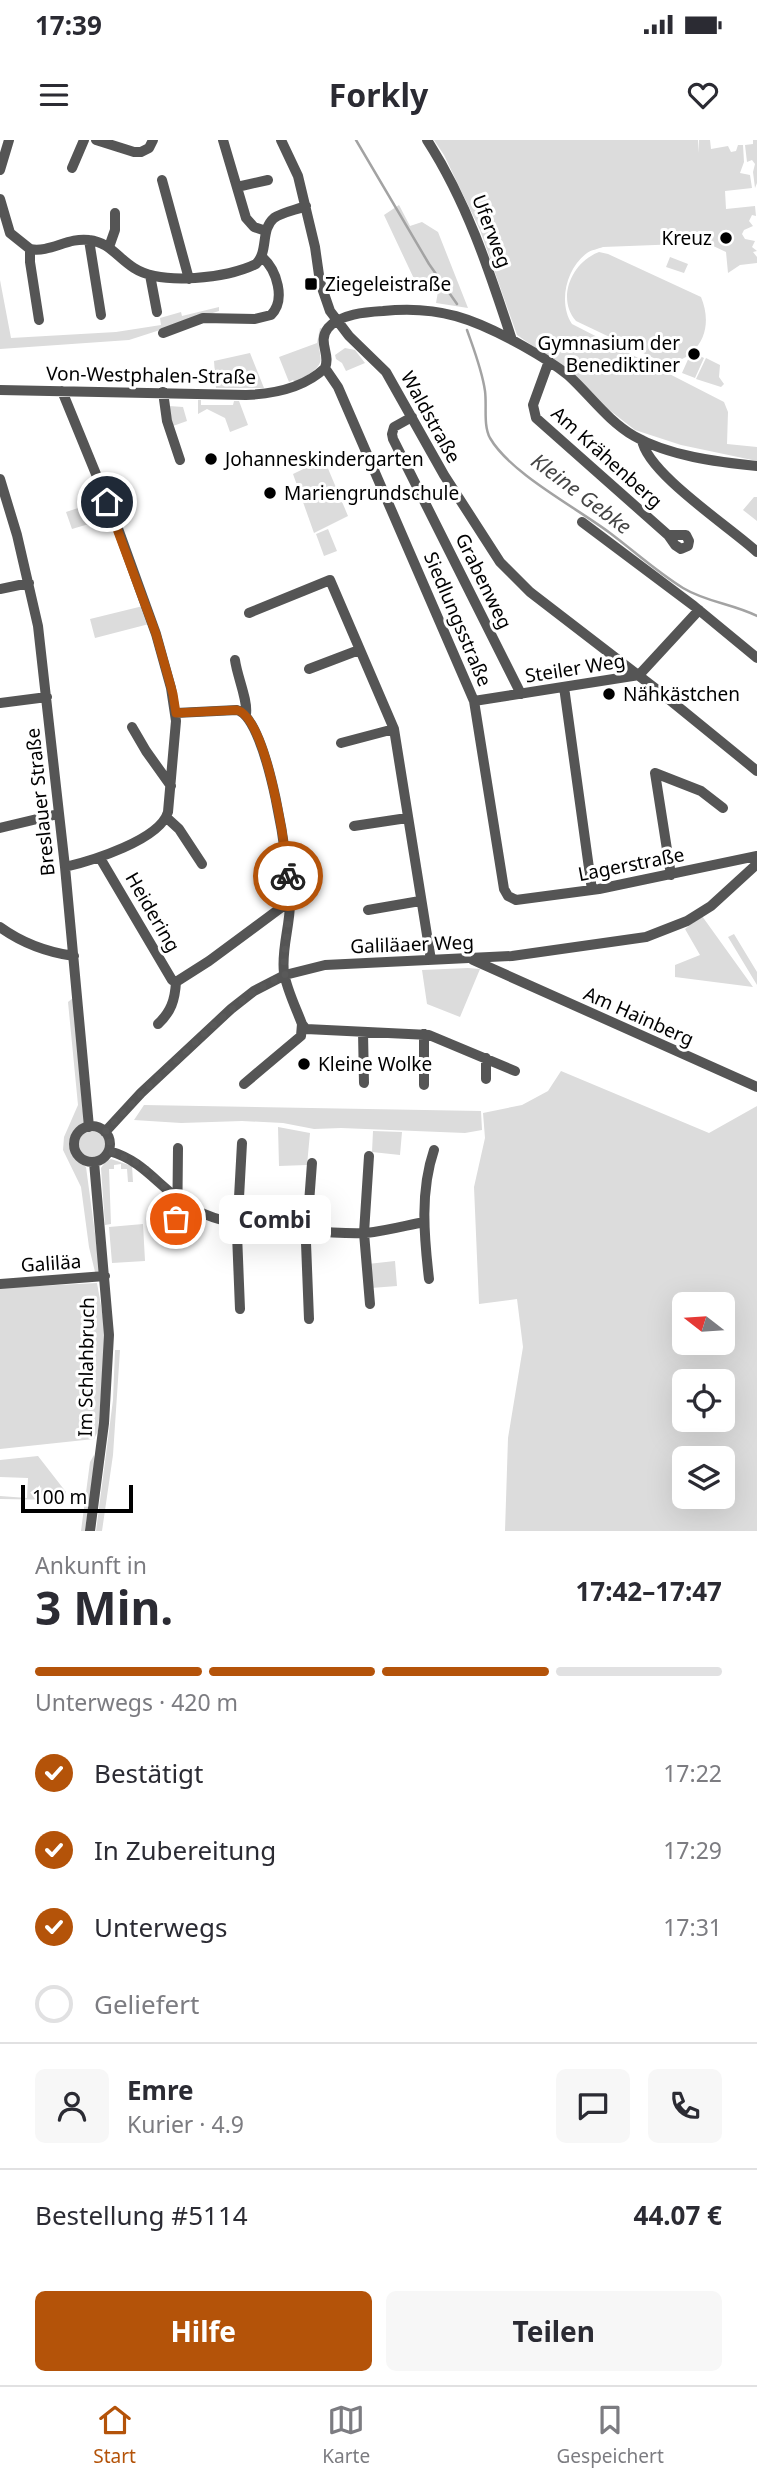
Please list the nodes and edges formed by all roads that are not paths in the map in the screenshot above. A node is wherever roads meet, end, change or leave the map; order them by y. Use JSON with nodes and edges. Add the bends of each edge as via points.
{"nodes":[{"id":1,"x":9,"y":140,"type":"edge"},
{"id":2,"x":84,"y":140,"type":"edge"},
{"id":3,"x":96,"y":140,"type":"edge"},
{"id":4,"x":153,"y":140,"type":"edge"},
{"id":5,"x":223,"y":140,"type":"edge"},
{"id":6,"x":281,"y":140,"type":"edge"},
{"id":7,"x":427,"y":140,"type":"edge"},
{"id":8,"x":72,"y":169,"type":"dead end"},
{"id":9,"x":0,"y":170,"type":"edge"},
{"id":10,"x":162,"y":180,"type":"dead end"},
{"id":11,"x":268,"y":180,"type":"dead end"},
{"id":12,"x":237,"y":187,"type":"junction"},
{"id":13,"x":0,"y":199,"type":"edge"},
{"id":14,"x":306,"y":206,"type":"junction"},
{"id":15,"x":115,"y":212,"type":"dead end"},
{"id":16,"x":266,"y":231,"type":"junction"},
{"id":17,"x":89,"y":240,"type":"junction"},
{"id":18,"x":109,"y":247,"type":"junction"},
{"id":19,"x":30,"y":249,"type":"junction"},
{"id":20,"x":262,"y":257,"type":"junction"},
{"id":21,"x":150,"y":275,"type":"junction"},
{"id":22,"x":189,"y":279,"type":"junction"},
{"id":23,"x":157,"y":312,"type":"dead end"},
{"id":24,"x":101,"y":315,"type":"dead end"},
{"id":25,"x":39,"y":320,"type":"dead end"},
{"id":26,"x":337,"y":321,"type":"junction"},
{"id":27,"x":163,"y":333,"type":"dead end"},
{"id":28,"x":512,"y":340,"type":"junction"},
{"id":29,"x":549,"y":361,"type":"junction"},
{"id":30,"x":325,"y":368,"type":"junction"},
{"id":31,"x":0,"y":390,"type":"edge"},
{"id":32,"x":62,"y":391,"type":"junction"},
{"id":33,"x":163,"y":392,"type":"junction"},
{"id":34,"x":412,"y":417,"type":"junction"},
{"id":35,"x":642,"y":440,"type":"junction"},
{"id":36,"x":180,"y":460,"type":"dead end"},
{"id":37,"x":757,"y":466,"type":"edge"},
{"id":38,"x":0,"y":479,"type":"edge"},
{"id":39,"x":582,"y":522,"type":"dead end"},
{"id":40,"x":668,"y":534,"type":"dead end"},
{"id":41,"x":757,"y":552,"type":"edge"},
{"id":42,"x":29,"y":583,"type":"junction"},
{"id":43,"x":0,"y":589,"type":"edge"},
{"id":44,"x":699,"y":610,"type":"junction"},
{"id":45,"x":249,"y":613,"type":"dead end"},
{"id":46,"x":359,"y":650,"type":"junction"},
{"id":47,"x":757,"y":658,"type":"edge"},
{"id":48,"x":235,"y":660,"type":"dead end"},
{"id":49,"x":309,"y":669,"type":"dead end"},
{"id":50,"x":639,"y":675,"type":"junction"},
{"id":51,"x":564,"y":687,"type":"junction"},
{"id":52,"x":521,"y":694,"type":"junction"},
{"id":53,"x":47,"y":697,"type":"junction"},
{"id":54,"x":474,"y":701,"type":"junction"},
{"id":55,"x":0,"y":703,"type":"edge"},
{"id":56,"x":176,"y":713,"type":"junction"},
{"id":57,"x":246,"y":714,"type":"junction"},
{"id":58,"x":132,"y":727,"type":"dead end"},
{"id":59,"x":394,"y":729,"type":"junction"},
{"id":60,"x":341,"y":743,"type":"dead end"},
{"id":61,"x":757,"y":770,"type":"edge"},
{"id":62,"x":171,"y":786,"type":"junction"},
{"id":63,"x":723,"y":808,"type":"dead end"},
{"id":64,"x":58,"y":814,"type":"junction"},
{"id":65,"x":167,"y":818,"type":"junction"},
{"id":66,"x":407,"y":818,"type":"junction"},
{"id":67,"x":354,"y":827,"type":"dead end"},
{"id":68,"x":0,"y":828,"type":"edge"},
{"id":69,"x":757,"y":856,"type":"edge"},
{"id":70,"x":100,"y":858,"type":"junction"},
{"id":71,"x":202,"y":864,"type":"dead end"},
{"id":72,"x":757,"y":864,"type":"edge"},
{"id":73,"x":65,"y":867,"type":"junction"},
{"id":74,"x":671,"y":875,"type":"junction"},
{"id":75,"x":592,"y":890,"type":"junction"},
{"id":76,"x":510,"y":898,"type":"joint"},
{"id":77,"x":290,"y":901,"type":"junction"},
{"id":78,"x":420,"y":901,"type":"junction"},
{"id":79,"x":368,"y":910,"type":"dead end"},
{"id":80,"x":0,"y":927,"type":"edge"},
{"id":81,"x":74,"y":956,"type":"junction"},
{"id":82,"x":512,"y":956,"type":"junction"},
{"id":83,"x":470,"y":959,"type":"junction"},
{"id":84,"x":431,"y":960,"type":"junction"},
{"id":85,"x":285,"y":975,"type":"junction"},
{"id":86,"x":506,"y":976,"type":"junction"},
{"id":87,"x":176,"y":982,"type":"junction"},
{"id":88,"x":158,"y":1024,"type":"dead end"},
{"id":89,"x":302,"y":1024,"type":"junction"},
{"id":90,"x":363,"y":1032,"type":"junction"},
{"id":91,"x":424,"y":1034,"type":"junction"},
{"id":92,"x":486,"y":1058,"type":"junction"},
{"id":93,"x":514,"y":1070,"type":"dead end"},
{"id":94,"x":486,"y":1079,"type":"dead end"},
{"id":95,"x":364,"y":1083,"type":"dead end"},
{"id":96,"x":244,"y":1084,"type":"dead end"},
{"id":97,"x":424,"y":1085,"type":"dead end"},
{"id":98,"x":757,"y":1087,"type":"edge"},
{"id":99,"x":89,"y":1127,"type":"junction"},
{"id":100,"x":105,"y":1132,"type":"junction"},
{"id":101,"x":243,"y":1143,"type":"dead end"},
{"id":102,"x":178,"y":1148,"type":"dead end"},
{"id":103,"x":434,"y":1150,"type":"dead end"},
{"id":104,"x":109,"y":1151,"type":"junction"},
{"id":105,"x":369,"y":1156,"type":"dead end"},
{"id":106,"x":94,"y":1162,"type":"junction"},
{"id":107,"x":312,"y":1163,"type":"dead end"},
{"id":108,"x":176,"y":1197,"type":"junction"},
{"id":109,"x":424,"y":1222,"type":"junction"},
{"id":110,"x":238,"y":1224,"type":"junction"},
{"id":111,"x":307,"y":1231,"type":"junction"},
{"id":112,"x":364,"y":1233,"type":"junction"},
{"id":113,"x":177,"y":1241,"type":"dead end"},
{"id":114,"x":105,"y":1276,"type":"junction"},
{"id":115,"x":429,"y":1279,"type":"dead end"},
{"id":116,"x":0,"y":1284,"type":"edge"},
{"id":117,"x":370,"y":1304,"type":"dead end"},
{"id":118,"x":240,"y":1309,"type":"dead end"},
{"id":119,"x":309,"y":1319,"type":"dead end"},
{"id":120,"x":90,"y":1531,"type":"edge"}],
"edges":[{"from":1,"to":9,"type":"street"},
{"from":2,"to":8,"type":"street"},
{"from":3,"to":4,"type":"street","via":[[137,152],[149,148]]},
{"from":5,"to":12,"type":"street"},
{"from":6,"to":14,"type":"street","name":"Waldstraße","via":[[295,167]]},
{"from":7,"to":28,"type":"street","name":"Uferweg","via":[[471,223]]},
{"from":10,"to":22,"type":"street"},
{"from":11,"to":12,"type":"street"},
{"from":12,"to":16,"type":"street","via":[[248,222]]},
{"from":13,"to":19,"type":"street","via":[[15,239]]},
{"from":14,"to":16,"type":"street","via":[[278,216]]},
{"from":14,"to":26,"type":"street","name":"Waldstraße","via":[[320,282]]},
{"from":15,"to":18,"type":"street","via":[[116,230]]},
{"from":16,"to":20,"type":"street"},
{"from":17,"to":18,"type":"street"},
{"from":17,"to":19,"type":"street"},
{"from":17,"to":24,"type":"street"},
{"from":18,"to":21,"type":"street"},
{"from":19,"to":25,"type":"street"},
{"from":20,"to":22,"type":"street","via":[[249,267]]},
{"from":20,"to":27,"type":"street","via":[[272,268],[277,288],[279,303],[271,315],[203,318]]},
{"from":21,"to":22,"type":"street"},
{"from":21,"to":23,"type":"street"},
{"from":26,"to":28,"type":"street","via":[[375,311],[412,309],[472,320]]},
{"from":26,"to":30,"type":"street","via":[[324,336]]},
{"from":26,"to":34,"type":"street","name":"Waldstraße","via":[[386,372]]},
{"from":28,"to":29,"type":"street"},
{"from":29,"to":35,"type":"street","via":[[617,425]]},
{"from":29,"to":40,"type":"street","name":"Am Krähenberg","via":[[534,405],[536,418]]},
{"from":30,"to":33,"type":"street","name":"Von-Westphalen-Straße","via":[[298,385],[270,393]]},
{"from":30,"to":54,"type":"street","name":"Siedlungsstraße","via":[[344,400]]},
{"from":31,"to":32,"type":"street","name":"Von-Westphalen-Straße"},
{"from":32,"to":33,"type":"street","name":"Von-Westphalen-Straße"},
{"from":32,"to":56,"type":"street","via":[[142,594]]},
{"from":33,"to":36,"type":"street"},
{"from":34,"to":50,"type":"street","name":"Waldstraße","via":[[449,485],[505,569]]},
{"from":34,"to":52,"type":"street","name":"Grabenweg","via":[[394,427],[392,436]]},
{"from":35,"to":37,"type":"street","via":[[691,455]]},
{"from":35,"to":41,"type":"street","via":[[644,450],[668,478]]},
{"from":38,"to":42,"type":"street","name":"Breslauer Straße"},
{"from":39,"to":44,"type":"street"},
{"from":42,"to":43,"type":"street"},
{"from":42,"to":53,"type":"street","name":"Breslauer Straße"},
{"from":44,"to":47,"type":"street"},
{"from":44,"to":50,"type":"street"},
{"from":45,"to":46,"type":"street","via":[[330,580]]},
{"from":46,"to":49,"type":"street"},
{"from":46,"to":59,"type":"street"},
{"from":48,"to":57,"type":"street"},
{"from":50,"to":51,"type":"street","name":"Steiler Weg"},
{"from":50,"to":61,"type":"street","name":"Waldstraße"},
{"from":51,"to":52,"type":"street","name":"Steiler Weg"},
{"from":51,"to":75,"type":"street"},
{"from":52,"to":54,"type":"street","name":"Steiler Weg"},
{"from":53,"to":55,"type":"street"},
{"from":53,"to":64,"type":"street","name":"Breslauer Straße"},
{"from":54,"to":76,"type":"street","name":"Siedlungsstraße","via":[[504,889]]},
{"from":56,"to":57,"type":"street","via":[[237,710]]},
{"from":56,"to":62,"type":"street"},
{"from":57,"to":77,"type":"street","via":[[275,794]]},
{"from":58,"to":62,"type":"street"},
{"from":59,"to":60,"type":"street"},
{"from":59,"to":66,"type":"street"},
{"from":62,"to":65,"type":"street"},
{"from":63,"to":74,"type":"street","via":[[701,791],[655,773]]},
{"from":64,"to":68,"type":"street"},
{"from":64,"to":73,"type":"street","name":"Breslauer Straße"},
{"from":65,"to":70,"type":"street","name":"Heidering","via":[[154,831]]},
{"from":65,"to":71,"type":"street","via":[[177,825]]},
{"from":66,"to":67,"type":"street"},
{"from":66,"to":78,"type":"street"},
{"from":69,"to":74,"type":"street","name":"Lagerstraße"},
{"from":70,"to":73,"type":"street","name":"Heidering"},
{"from":70,"to":87,"type":"street","name":"Heidering"},
{"from":72,"to":82,"type":"street","name":"Galiläaer Weg","via":[[711,906],[673,928],[646,937]]},
{"from":73,"to":81,"type":"street","name":"Breslauer Straße"},
{"from":74,"to":75,"type":"street","name":"Lagerstraße"},
{"from":75,"to":76,"type":"street","name":"Lagerstraße"},
{"from":77,"to":85,"type":"street"},
{"from":77,"to":87,"type":"street","name":"Heidering"},
{"from":78,"to":79,"type":"street"},
{"from":78,"to":84,"type":"street"},
{"from":80,"to":81,"type":"street","via":[[38,948]]},
{"from":81,"to":99,"type":"street","name":"Breslauer Straße"},
{"from":82,"to":83,"type":"street","name":"Galiläaer Weg"},
{"from":82,"to":86,"type":"street"},
{"from":83,"to":84,"type":"street","name":"Galiläaer Weg"},
{"from":83,"to":86,"type":"street","name":"Am Hainberg"},
{"from":84,"to":85,"type":"street","name":"Galiläaer Weg","via":[[325,965]]},
{"from":85,"to":89,"type":"street"},
{"from":85,"to":100,"type":"street","name":"Galiläaer Weg","via":[[231,1009]]},
{"from":86,"to":98,"type":"street","name":"Am Hainberg"},
{"from":87,"to":88,"type":"street","name":"Heidering","via":[[173,1005]]},
{"from":89,"to":90,"type":"street","via":[[308,1030]]},
{"from":89,"to":96,"type":"street","via":[[301,1036]]},
{"from":90,"to":91,"type":"street"},
{"from":90,"to":95,"type":"street"},
{"from":91,"to":92,"type":"street"},
{"from":91,"to":97,"type":"street"},
{"from":92,"to":93,"type":"street"},
{"from":92,"to":94,"type":"street"},
{"from":99,"to":100,"type":"street"},
{"from":99,"to":106,"type":"street","via":[[79,1133],[75,1149],[82,1159]]},
{"from":100,"to":104,"type":"street"},
{"from":101,"to":110,"type":"street"},
{"from":102,"to":108,"type":"street"},
{"from":103,"to":109,"type":"street"},
{"from":104,"to":106,"type":"street"},
{"from":104,"to":108,"type":"street","via":[[140,1164]]},
{"from":105,"to":112,"type":"street"},
{"from":106,"to":114,"type":"street","name":"Im Schlahbruch"},
{"from":107,"to":111,"type":"street"},
{"from":108,"to":110,"type":"street","via":[[208,1215]]},
{"from":108,"to":113,"type":"street"},
{"from":109,"to":112,"type":"street"},
{"from":109,"to":115,"type":"street"},
{"from":110,"to":111,"type":"street"},
{"from":110,"to":118,"type":"street"},
{"from":111,"to":112,"type":"street"},
{"from":111,"to":119,"type":"street"},
{"from":112,"to":117,"type":"street"},
{"from":114,"to":116,"type":"street","name":"Galiläa"},
{"from":114,"to":120,"type":"street","name":"Im Schlahbruch","via":[[107,1392]]}]}
